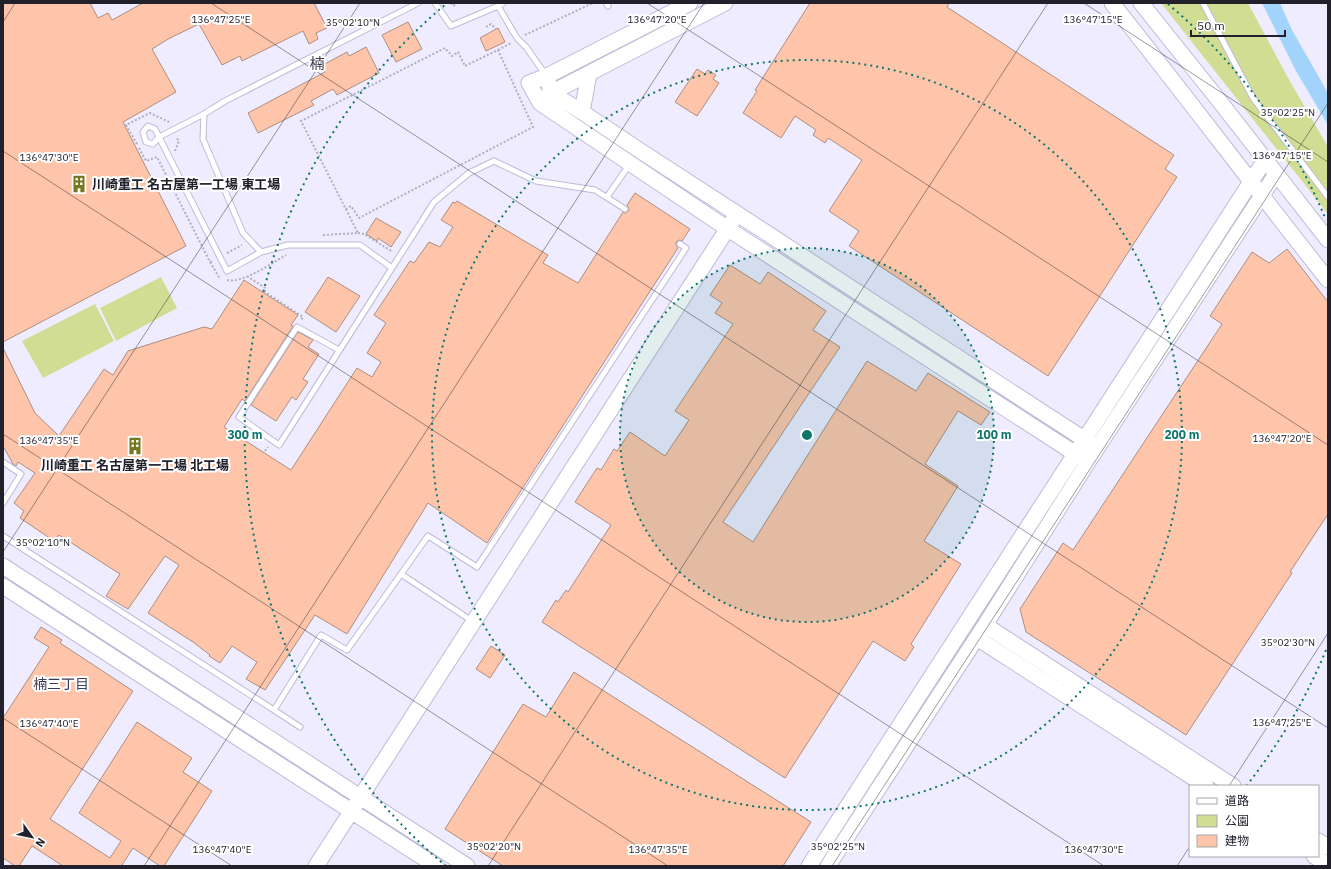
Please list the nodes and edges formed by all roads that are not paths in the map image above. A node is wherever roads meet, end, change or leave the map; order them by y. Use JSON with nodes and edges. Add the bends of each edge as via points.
{"nodes":[{"id":1,"x":418,"y":3,"type":"edge"},
{"id":2,"x":435,"y":3,"type":"edge"},
{"id":3,"x":690,"y":3,"type":"edge"},
{"id":4,"x":725,"y":3,"type":"edge"},
{"id":5,"x":1112,"y":3,"type":"edge"},
{"id":6,"x":1141,"y":3,"type":"edge"},
{"id":7,"x":1203,"y":3,"type":"edge"},
{"id":8,"x":501,"y":4,"type":"edge"},
{"id":9,"x":589,"y":74,"type":"junction"},
{"id":10,"x":547,"y":76,"type":"junction"},
{"id":11,"x":546,"y":98,"type":"junction"},
{"id":12,"x":582,"y":112,"type":"junction"},
{"id":13,"x":204,"y":114,"type":"junction"},
{"id":14,"x":639,"y":150,"type":"junction"},
{"id":15,"x":1265,"y":160,"type":"junction"},
{"id":16,"x":630,"y":163,"type":"junction"},
{"id":17,"x":1276,"y":174,"type":"junction"},
{"id":18,"x":1250,"y":182,"type":"junction"},
{"id":19,"x":1262,"y":196,"type":"junction"},
{"id":20,"x":607,"y":197,"type":"junction"},
{"id":21,"x":1328,"y":197,"type":"edge"},
{"id":22,"x":625,"y":208,"type":"dead end"},
{"id":23,"x":737,"y":214,"type":"junction"},
{"id":24,"x":728,"y":229,"type":"junction"},
{"id":25,"x":1328,"y":240,"type":"edge"},
{"id":26,"x":680,"y":244,"type":"dead end"},
{"id":27,"x":261,"y":252,"type":"junction"},
{"id":28,"x":392,"y":268,"type":"junction"},
{"id":29,"x":1328,"y":280,"type":"edge"},
{"id":30,"x":339,"y":350,"type":"junction"},
{"id":31,"x":1084,"y":439,"type":"junction"},
{"id":32,"x":1098,"y":448,"type":"junction"},
{"id":33,"x":1075,"y":453,"type":"junction"},
{"id":34,"x":3,"y":462,"type":"edge"},
{"id":35,"x":1088,"y":462,"type":"junction"},
{"id":36,"x":3,"y":503,"type":"edge"},
{"id":37,"x":3,"y":536,"type":"edge"},
{"id":38,"x":3,"y":566,"type":"edge"},
{"id":39,"x":401,"y":574,"type":"junction"},
{"id":40,"x":3,"y":586,"type":"edge"},
{"id":41,"x":474,"y":622,"type":"junction"},
{"id":42,"x":985,"y":625,"type":"junction"},
{"id":43,"x":976,"y":638,"type":"junction"},
{"id":44,"x":274,"y":710,"type":"junction"},
{"id":45,"x":300,"y":727,"type":"dead end"},
{"id":46,"x":1204,"y":785,"type":"edge"},
{"id":47,"x":1231,"y":785,"type":"edge"},
{"id":48,"x":360,"y":797,"type":"junction"},
{"id":49,"x":351,"y":811,"type":"junction"},
{"id":50,"x":1319,"y":842,"type":"edge"},
{"id":51,"x":1328,"y":847,"type":"edge"},
{"id":52,"x":1316,"y":857,"type":"edge"},
{"id":53,"x":1328,"y":865,"type":"edge"},
{"id":54,"x":316,"y":866,"type":"edge"},
{"id":55,"x":436,"y":866,"type":"edge"},
{"id":56,"x":467,"y":866,"type":"edge"},
{"id":57,"x":809,"y":866,"type":"edge"},
{"id":58,"x":828,"y":866,"type":"edge"}],
"edges":[{"from":1,"to":13,"type":"lane"},
{"from":2,"to":8,"type":"lane","via":[[451,26]]},
{"from":3,"to":10,"type":"street"},
{"from":4,"to":9,"type":"street"},
{"from":5,"to":18,"type":"street"},
{"from":6,"to":15,"type":"street"},
{"from":7,"to":21,"type":"lane","via":[[1253,98]]},
{"from":8,"to":10,"type":"lane","via":[[517,38]]},
{"from":9,"to":11,"type":"street"},
{"from":9,"to":12,"type":"street"},
{"from":10,"to":11,"type":"street","via":[[529,83]]},
{"from":11,"to":12,"type":"street"},
{"from":11,"to":16,"type":"street"},
{"from":12,"to":14,"type":"street"},
{"from":13,"to":27,"type":"lane","via":[[203,139],[243,233]]},
{"from":13,"to":27,"type":"lane","via":[[159,137],[227,271]]},
{"from":14,"to":16,"type":"lane"},
{"from":14,"to":23,"type":"street"},
{"from":15,"to":17,"type":"street"},
{"from":15,"to":18,"type":"street"},
{"from":16,"to":20,"type":"lane"},
{"from":16,"to":24,"type":"street"},
{"from":17,"to":19,"type":"street"},
{"from":17,"to":25,"type":"street"},
{"from":18,"to":19,"type":"street"},
{"from":18,"to":31,"type":"street"},
{"from":19,"to":29,"type":"street"},
{"from":19,"to":32,"type":"street"},
{"from":20,"to":22,"type":"lane"},
{"from":20,"to":28,"type":"lane","via":[[595,190],[536,181],[494,161],[469,173],[434,202]]},
{"from":23,"to":24,"type":"street"},
{"from":23,"to":31,"type":"street"},
{"from":24,"to":33,"type":"street"},
{"from":24,"to":41,"type":"street"},
{"from":26,"to":39,"type":"lane","via":[[686,248],[478,567],[428,536]]},
{"from":27,"to":28,"type":"lane","via":[[288,245],[360,245]]},
{"from":28,"to":30,"type":"lane"},
{"from":30,"to":30,"type":"lane","via":[[297,327],[239,416],[279,445]]},
{"from":31,"to":32,"type":"street"},
{"from":31,"to":33,"type":"street"},
{"from":32,"to":35,"type":"street"},
{"from":33,"to":35,"type":"street"},
{"from":33,"to":57,"type":"street"},
{"from":34,"to":36,"type":"lane","via":[[21,474]]},
{"from":35,"to":42,"type":"street"},
{"from":37,"to":44,"type":"lane"},
{"from":38,"to":48,"type":"street"},
{"from":39,"to":41,"type":"lane"},
{"from":39,"to":44,"type":"lane","via":[[347,650],[322,636]]},
{"from":40,"to":49,"type":"street"},
{"from":41,"to":48,"type":"street"},
{"from":42,"to":43,"type":"street"},
{"from":42,"to":47,"type":"street"},
{"from":43,"to":46,"type":"street"},
{"from":43,"to":58,"type":"street"},
{"from":44,"to":45,"type":"lane"},
{"from":48,"to":49,"type":"street"},
{"from":48,"to":56,"type":"street"},
{"from":49,"to":54,"type":"street"},
{"from":49,"to":55,"type":"street"},
{"from":50,"to":51,"type":"street"},
{"from":52,"to":53,"type":"street"}]}
